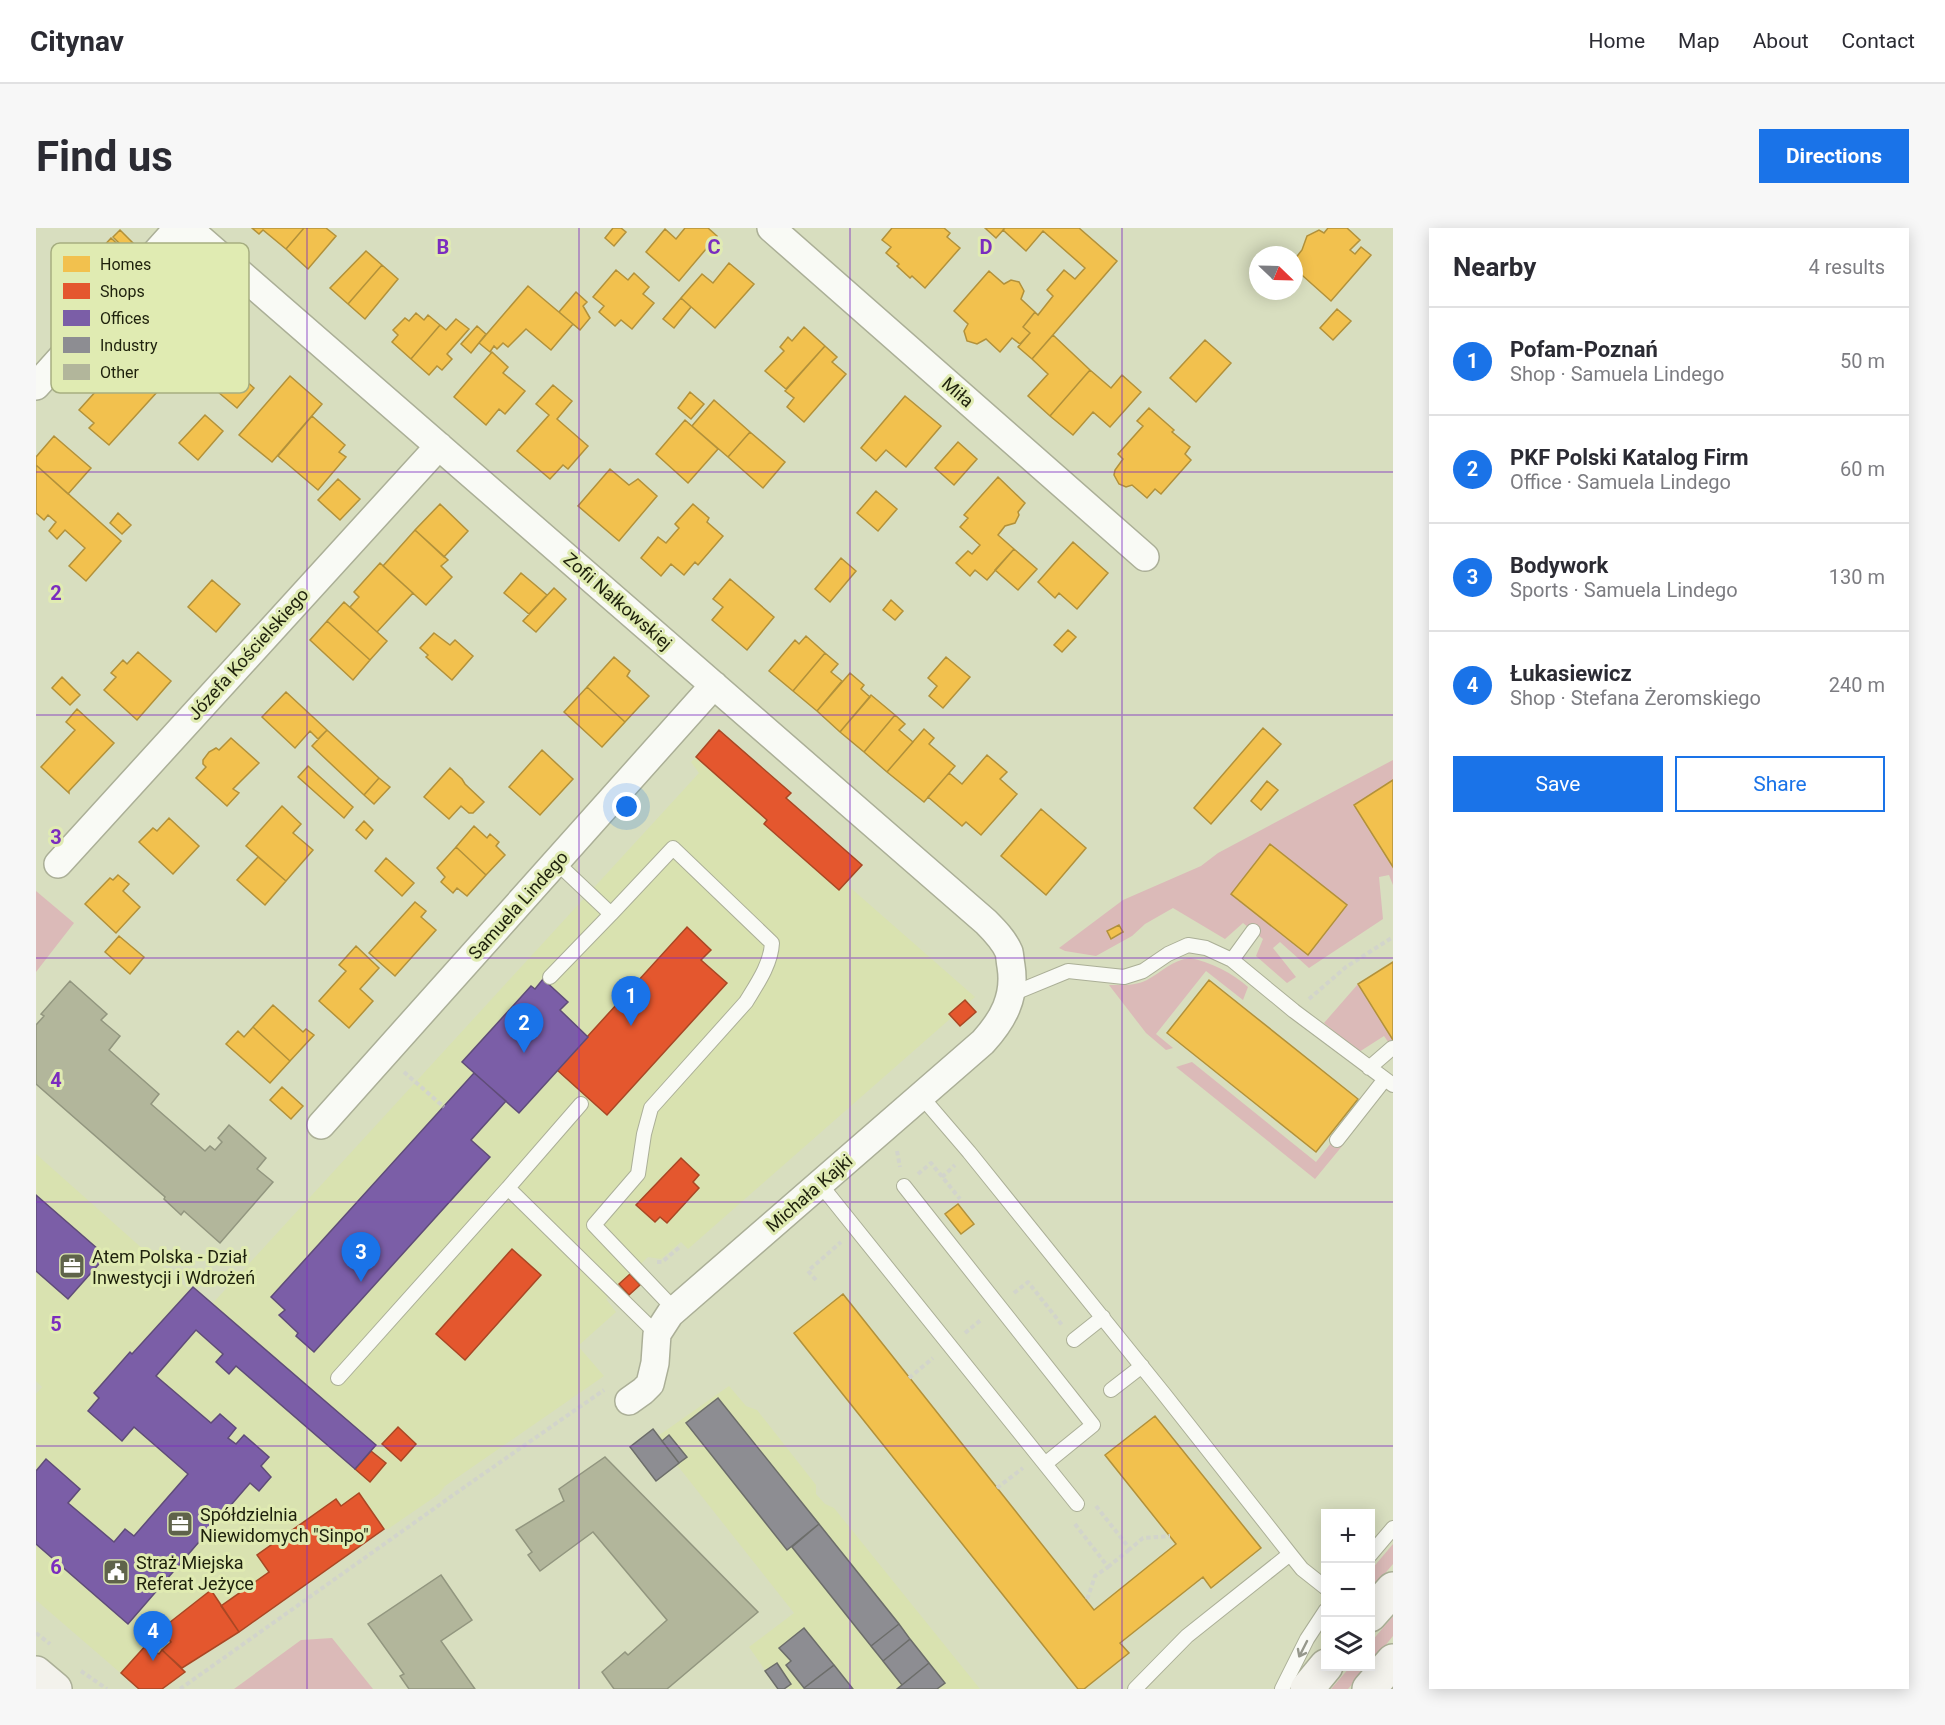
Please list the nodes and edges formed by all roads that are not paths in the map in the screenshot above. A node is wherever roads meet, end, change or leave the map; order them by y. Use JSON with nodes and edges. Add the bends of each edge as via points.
{"nodes":[{"id":1,"x":178,"y":228,"type":"edge"},
{"id":2,"x":188,"y":228,"type":"edge"},
{"id":3,"x":771,"y":228,"type":"edge"},
{"id":4,"x":165,"y":243,"type":"edge"},
{"id":5,"x":205,"y":243,"type":"edge"},
{"id":6,"x":249,"y":281,"type":"edge"},
{"id":7,"x":51,"y":369,"type":"edge"},
{"id":8,"x":36,"y":386,"type":"edge"},
{"id":9,"x":439,"y":446,"type":"junction"},
{"id":10,"x":1145,"y":557,"type":"dead end"},
{"id":11,"x":714,"y":685,"type":"junction"},
{"id":12,"x":556,"y":862,"type":"junction"},
{"id":13,"x":58,"y":864,"type":"dead end"},
{"id":14,"x":611,"y":914,"type":"junction"},
{"id":15,"x":1253,"y":931,"type":"dead end"},
{"id":16,"x":1232,"y":960,"type":"junction"},
{"id":17,"x":550,"y":977,"type":"dead end"},
{"id":18,"x":1012,"y":994,"type":"junction"},
{"id":19,"x":1392,"y":1048,"type":"edge"},
{"id":20,"x":1369,"y":1068,"type":"junction"},
{"id":21,"x":1389,"y":1082,"type":"edge"},
{"id":22,"x":921,"y":1096,"type":"junction"},
{"id":23,"x":581,"y":1104,"type":"dead end"},
{"id":24,"x":321,"y":1125,"type":"dead end"},
{"id":25,"x":1337,"y":1140,"type":"dead end"},
{"id":26,"x":820,"y":1184,"type":"junction"},
{"id":27,"x":904,"y":1185,"type":"dead end"},
{"id":28,"x":508,"y":1188,"type":"junction"},
{"id":29,"x":675,"y":1310,"type":"junction"},
{"id":30,"x":1102,"y":1317,"type":"junction"},
{"id":31,"x":657,"y":1334,"type":"junction"},
{"id":32,"x":1074,"y":1340,"type":"dead end"},
{"id":33,"x":1142,"y":1366,"type":"junction"},
{"id":34,"x":339,"y":1378,"type":"dead end"},
{"id":35,"x":1111,"y":1390,"type":"dead end"},
{"id":36,"x":619,"y":1394,"type":"road end"},
{"id":37,"x":1042,"y":1459,"type":"junction"},
{"id":38,"x":1077,"y":1504,"type":"road end"},
{"id":39,"x":1393,"y":1528,"type":"edge"},
{"id":40,"x":1375,"y":1550,"type":"edge"},
{"id":41,"x":1290,"y":1554,"type":"junction"},
{"id":42,"x":1321,"y":1584,"type":"edge"},
{"id":43,"x":1393,"y":1589,"type":"edge"},
{"id":44,"x":1375,"y":1610,"type":"edge"},
{"id":45,"x":1322,"y":1617,"type":"edge"},
{"id":46,"x":1393,"y":1661,"type":"edge"},
{"id":47,"x":1322,"y":1671,"type":"edge"},
{"id":48,"x":36,"y":1672,"type":"edge"},
{"id":49,"x":55,"y":1689,"type":"edge"},
{"id":50,"x":1135,"y":1689,"type":"edge"},
{"id":51,"x":1282,"y":1689,"type":"edge"},
{"id":52,"x":1307,"y":1689,"type":"edge"},
{"id":53,"x":1369,"y":1689,"type":"edge"}],
"edges":[{"from":1,"to":4,"type":"street"},
{"from":2,"to":5,"type":"street","name":"Zofii Nałkowskiej"},
{"from":3,"to":10,"type":"street","name":"Miła"},
{"from":6,"to":9,"type":"street","name":"Zofii Nałkowskiej"},
{"from":7,"to":8,"type":"street"},
{"from":9,"to":11,"type":"street","name":"Zofii Nałkowskiej"},
{"from":9,"to":13,"type":"street","name":"Józefa Kościelskiego"},
{"from":11,"to":12,"type":"street","name":"Samuela Lindego"},
{"from":11,"to":18,"type":"street","name":"Zofii Nałkowskiej","via":[[986,922],[1009,952]]},
{"from":12,"to":14,"type":"lane"},
{"from":12,"to":24,"type":"street","name":"Samuela Lindego"},
{"from":14,"to":17,"type":"lane"},
{"from":14,"to":29,"type":"lane","via":[[673,848],[772,943],[758,984],[746,1002],[651,1108],[638,1174],[594,1225]]},
{"from":15,"to":16,"type":"lane"},
{"from":16,"to":18,"type":"lane","via":[[1188,945],[1143,971],[1124,977],[1068,971]]},
{"from":16,"to":20,"type":"lane"},
{"from":18,"to":22,"type":"street","name":"Michała Kajki","via":[[997,1027]]},
{"from":19,"to":20,"type":"lane"},
{"from":20,"to":21,"type":"lane"},
{"from":21,"to":25,"type":"lane"},
{"from":22,"to":26,"type":"street","name":"Michała Kajki"},
{"from":22,"to":30,"type":"lane"},
{"from":23,"to":28,"type":"lane"},
{"from":26,"to":29,"type":"street","name":"Michała Kajki"},
{"from":26,"to":37,"type":"lane"},
{"from":27,"to":37,"type":"lane","via":[[1093,1425]]},
{"from":28,"to":31,"type":"lane"},
{"from":28,"to":34,"type":"lane"},
{"from":29,"to":31,"type":"street","name":"Michała Kajki"},
{"from":30,"to":32,"type":"lane"},
{"from":30,"to":33,"type":"lane"},
{"from":31,"to":36,"type":"street","via":[[650,1384],[643,1391]]},
{"from":33,"to":35,"type":"lane"},
{"from":33,"to":41,"type":"lane"},
{"from":37,"to":38,"type":"lane"},
{"from":39,"to":40,"type":"lane"},
{"from":41,"to":42,"type":"lane"},
{"from":41,"to":50,"type":"lane","via":[[1187,1636]]},
{"from":43,"to":44,"type":"main road"},
{"from":45,"to":51,"type":"lane","one_way":true},
{"from":46,"to":53,"type":"main road"},
{"from":47,"to":52,"type":"main road"},
{"from":48,"to":49,"type":"main road"}]}
